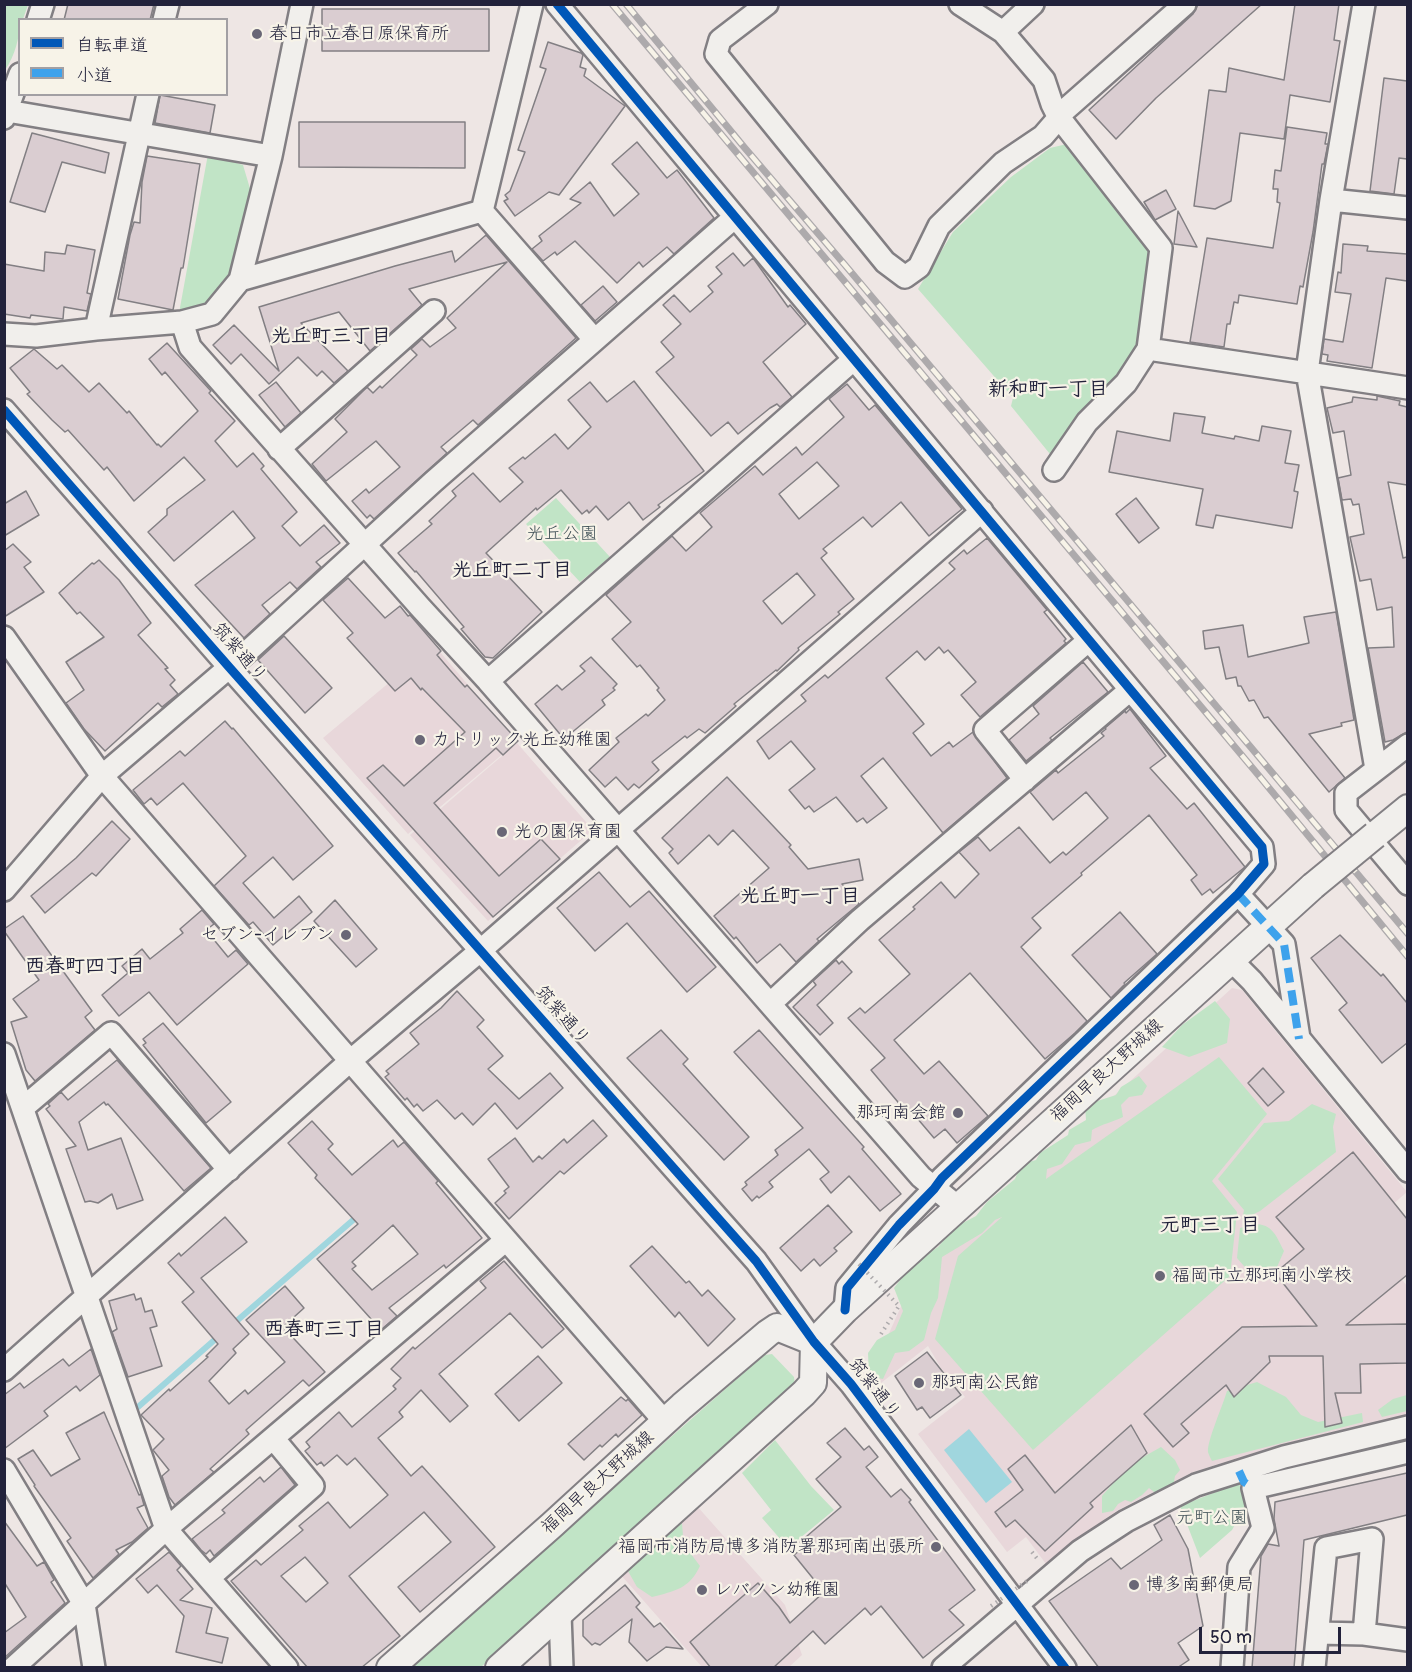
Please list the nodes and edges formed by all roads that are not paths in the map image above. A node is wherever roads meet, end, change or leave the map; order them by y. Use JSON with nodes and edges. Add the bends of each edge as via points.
{"nodes":[{"id":1,"x":302,"y":4,"type":"edge"},
{"id":2,"x":532,"y":4,"type":"edge"},
{"id":3,"x":557,"y":4,"type":"edge"},
{"id":4,"x":767,"y":4,"type":"edge"},
{"id":5,"x":960,"y":4,"type":"edge"},
{"id":6,"x":1033,"y":4,"type":"edge"},
{"id":7,"x":1185,"y":4,"type":"edge"},
{"id":8,"x":1364,"y":4,"type":"edge"},
{"id":9,"x":1003,"y":32,"type":"junction"},
{"id":10,"x":18,"y":80,"type":"edge"},
{"id":11,"x":148,"y":96,"type":"edge"},
{"id":12,"x":6,"y":114,"type":"edge"},
{"id":13,"x":1058,"y":116,"type":"junction"},
{"id":14,"x":139,"y":133,"type":"junction"},
{"id":15,"x":271,"y":156,"type":"junction"},
{"id":16,"x":1331,"y":200,"type":"junction"},
{"id":17,"x":1407,"y":208,"type":"edge"},
{"id":18,"x":482,"y":211,"type":"junction"},
{"id":19,"x":735,"y":217,"type":"junction"},
{"id":20,"x":240,"y":280,"type":"junction"},
{"id":21,"x":434,"y":311,"type":"dead end"},
{"id":22,"x":182,"y":322,"type":"junction"},
{"id":23,"x":96,"y":328,"type":"junction"},
{"id":24,"x":4,"y":334,"type":"edge"},
{"id":25,"x":594,"y":339,"type":"junction"},
{"id":26,"x":1148,"y":349,"type":"junction"},
{"id":27,"x":853,"y":360,"type":"junction"},
{"id":28,"x":1307,"y":372,"type":"junction"},
{"id":29,"x":1407,"y":388,"type":"edge"},
{"id":30,"x":4,"y":410,"type":"edge"},
{"id":31,"x":279,"y":449,"type":"junction"},
{"id":32,"x":1054,"y":470,"type":"dead end"},
{"id":33,"x":982,"y":511,"type":"junction"},
{"id":34,"x":366,"y":545,"type":"junction"},
{"id":35,"x":4,"y":637,"type":"edge"},
{"id":36,"x":1089,"y":640,"type":"junction"},
{"id":37,"x":229,"y":667,"type":"junction"},
{"id":38,"x":488,"y":681,"type":"junction"},
{"id":39,"x":1130,"y":690,"type":"junction"},
{"id":40,"x":1407,"y":745,"type":"edge"},
{"id":41,"x":1376,"y":769,"type":"junction"},
{"id":42,"x":102,"y":776,"type":"junction"},
{"id":43,"x":1025,"y":780,"type":"junction"},
{"id":44,"x":1407,"y":808,"type":"edge"},
{"id":45,"x":618,"y":831,"type":"junction"},
{"id":46,"x":1406,"y":879,"type":"edge"},
{"id":47,"x":4,"y":890,"type":"edge"},
{"id":48,"x":1238,"y":894,"type":"junction"},
{"id":49,"x":481,"y":950,"type":"junction"},
{"id":50,"x":1230,"y":959,"type":"junction"},
{"id":51,"x":770,"y":1004,"type":"junction"},
{"id":52,"x":1299,"y":1039,"type":"junction"},
{"id":53,"x":4,"y":1054,"type":"edge"},
{"id":54,"x":350,"y":1061,"type":"junction"},
{"id":55,"x":24,"y":1107,"type":"junction"},
{"id":56,"x":229,"y":1170,"type":"junction"},
{"id":57,"x":1407,"y":1171,"type":"edge"},
{"id":58,"x":934,"y":1189,"type":"junction"},
{"id":59,"x":958,"y":1207,"type":"junction"},
{"id":60,"x":506,"y":1240,"type":"junction"},
{"id":61,"x":87,"y":1297,"type":"junction"},
{"id":62,"x":845,"y":1310,"type":"junction"},
{"id":63,"x":814,"y":1342,"type":"junction"},
{"id":64,"x":4,"y":1370,"type":"edge"},
{"id":65,"x":665,"y":1422,"type":"junction"},
{"id":66,"x":1407,"y":1427,"type":"edge"},
{"id":67,"x":273,"y":1438,"type":"junction"},
{"id":68,"x":1407,"y":1452,"type":"edge"},
{"id":69,"x":4,"y":1470,"type":"edge"},
{"id":70,"x":166,"y":1529,"type":"junction"},
{"id":71,"x":209,"y":1578,"type":"junction"},
{"id":72,"x":1017,"y":1603,"type":"junction"},
{"id":73,"x":84,"y":1604,"type":"junction"},
{"id":74,"x":560,"y":1614,"type":"junction"},
{"id":75,"x":1318,"y":1633,"type":"junction"},
{"id":76,"x":1364,"y":1634,"type":"junction"},
{"id":77,"x":1407,"y":1640,"type":"edge"},
{"id":78,"x":13,"y":1668,"type":"edge"},
{"id":79,"x":94,"y":1668,"type":"edge"},
{"id":80,"x":287,"y":1668,"type":"edge"},
{"id":81,"x":390,"y":1668,"type":"edge"},
{"id":82,"x":499,"y":1668,"type":"edge"},
{"id":83,"x":562,"y":1668,"type":"edge"},
{"id":84,"x":943,"y":1668,"type":"edge"},
{"id":85,"x":1065,"y":1668,"type":"edge"},
{"id":86,"x":1232,"y":1668,"type":"edge"},
{"id":87,"x":1314,"y":1668,"type":"edge"}],
"edges":[{"from":1,"to":15,"type":"street"},
{"from":2,"to":18,"type":"street"},
{"from":3,"to":19,"type":"street"},
{"from":4,"to":13,"type":"street","via":[[720,40],[716,54],[885,262],[905,277],[919,267],[939,226],[1003,163],[1043,136]]},
{"from":5,"to":9,"type":"street"},
{"from":6,"to":9,"type":"street"},
{"from":7,"to":13,"type":"street"},
{"from":8,"to":16,"type":"street"},
{"from":9,"to":13,"type":"street","via":[[1044,80]]},
{"from":10,"to":12,"type":"street"},
{"from":11,"to":14,"type":"street"},
{"from":12,"to":14,"type":"street"},
{"from":13,"to":26,"type":"street","via":[[1161,248]]},
{"from":14,"to":15,"type":"street"},
{"from":14,"to":23,"type":"street"},
{"from":15,"to":20,"type":"street"},
{"from":16,"to":17,"type":"street"},
{"from":16,"to":28,"type":"street"},
{"from":18,"to":20,"type":"street"},
{"from":18,"to":25,"type":"street"},
{"from":19,"to":25,"type":"street"},
{"from":19,"to":27,"type":"street"},
{"from":20,"to":22,"type":"street","via":[[213,314]]},
{"from":21,"to":31,"type":"street"},
{"from":22,"to":23,"type":"street"},
{"from":22,"to":31,"type":"street","via":[[190,347]]},
{"from":23,"to":24,"type":"street","via":[[36,336]]},
{"from":25,"to":34,"type":"street"},
{"from":26,"to":28,"type":"street"},
{"from":26,"to":32,"type":"street","via":[[1126,383],[1087,422]]},
{"from":27,"to":33,"type":"street"},
{"from":27,"to":38,"type":"street"},
{"from":28,"to":29,"type":"street"},
{"from":28,"to":41,"type":"street"},
{"from":30,"to":37,"type":"street","name":"筑紫通り"},
{"from":31,"to":34,"type":"street"},
{"from":33,"to":36,"type":"street"},
{"from":33,"to":45,"type":"street"},
{"from":34,"to":37,"type":"street"},
{"from":34,"to":38,"type":"street"},
{"from":35,"to":42,"type":"street"},
{"from":36,"to":39,"type":"street"},
{"from":36,"to":43,"type":"street","via":[[985,730]]},
{"from":37,"to":42,"type":"street"},
{"from":37,"to":49,"type":"street","name":"筑紫通り"},
{"from":38,"to":45,"type":"street"},
{"from":39,"to":43,"type":"street"},
{"from":39,"to":48,"type":"street","via":[[1262,847],[1264,864]]},
{"from":40,"to":41,"type":"street"},
{"from":41,"to":46,"type":"street","via":[[1346,793],[1346,810]]},
{"from":42,"to":47,"type":"street"},
{"from":42,"to":54,"type":"street"},
{"from":43,"to":51,"type":"street","via":[[860,920]]},
{"from":44,"to":50,"type":"main road","name":"福岡早良大野城線","bridge":true},
{"from":45,"to":49,"type":"street"},
{"from":45,"to":51,"type":"street"},
{"from":48,"to":52,"type":"street","via":[[1284,944]]},
{"from":48,"to":58,"type":"street"},
{"from":49,"to":54,"type":"street"},
{"from":49,"to":63,"type":"street","name":"筑紫通り","via":[[756,1261]]},
{"from":50,"to":52,"type":"street"},
{"from":50,"to":59,"type":"main road","name":"福岡早良大野城線"},
{"from":51,"to":58,"type":"street"},
{"from":52,"to":57,"type":"street"},
{"from":53,"to":55,"type":"street"},
{"from":54,"to":56,"type":"street"},
{"from":54,"to":60,"type":"street"},
{"from":55,"to":56,"type":"street","via":[[111,1033]]},
{"from":55,"to":61,"type":"street"},
{"from":56,"to":61,"type":"street"},
{"from":58,"to":59,"type":"street"},
{"from":58,"to":62,"type":"street","via":[[847,1288]]},
{"from":59,"to":62,"type":"main road","name":"福岡早良大野城線"},
{"from":60,"to":65,"type":"street"},
{"from":60,"to":67,"type":"street"},
{"from":61,"to":64,"type":"street"},
{"from":61,"to":70,"type":"street"},
{"from":62,"to":63,"type":"main road","name":"福岡早良大野城線"},
{"from":63,"to":65,"type":"main road","name":"福岡早良大野城線","via":[[777,1327]]},
{"from":63,"to":72,"type":"street","name":"筑紫通り","via":[[851,1384]]},
{"from":63,"to":74,"type":"main road","via":[[813,1383]]},
{"from":65,"to":81,"type":"main road","name":"福岡早良大野城線"},
{"from":66,"to":72,"type":"street","via":[[1284,1457],[1196,1485],[1126,1521],[1080,1551]]},
{"from":67,"to":70,"type":"street"},
{"from":67,"to":71,"type":"street","via":[[313,1486]]},
{"from":68,"to":86,"type":"street","via":[[1253,1488],[1263,1528],[1239,1567]]},
{"from":69,"to":73,"type":"street"},
{"from":70,"to":71,"type":"street"},
{"from":70,"to":73,"type":"street"},
{"from":71,"to":80,"type":"street"},
{"from":72,"to":84,"type":"street"},
{"from":72,"to":85,"type":"street","name":"筑紫通り"},
{"from":73,"to":78,"type":"street"},
{"from":73,"to":79,"type":"street"},
{"from":74,"to":82,"type":"main road"},
{"from":74,"to":83,"type":"street"},
{"from":75,"to":76,"type":"street"},
{"from":75,"to":76,"type":"street","via":[[1326,1548],[1372,1539]]},
{"from":75,"to":87,"type":"street"},
{"from":76,"to":77,"type":"street"}]}
